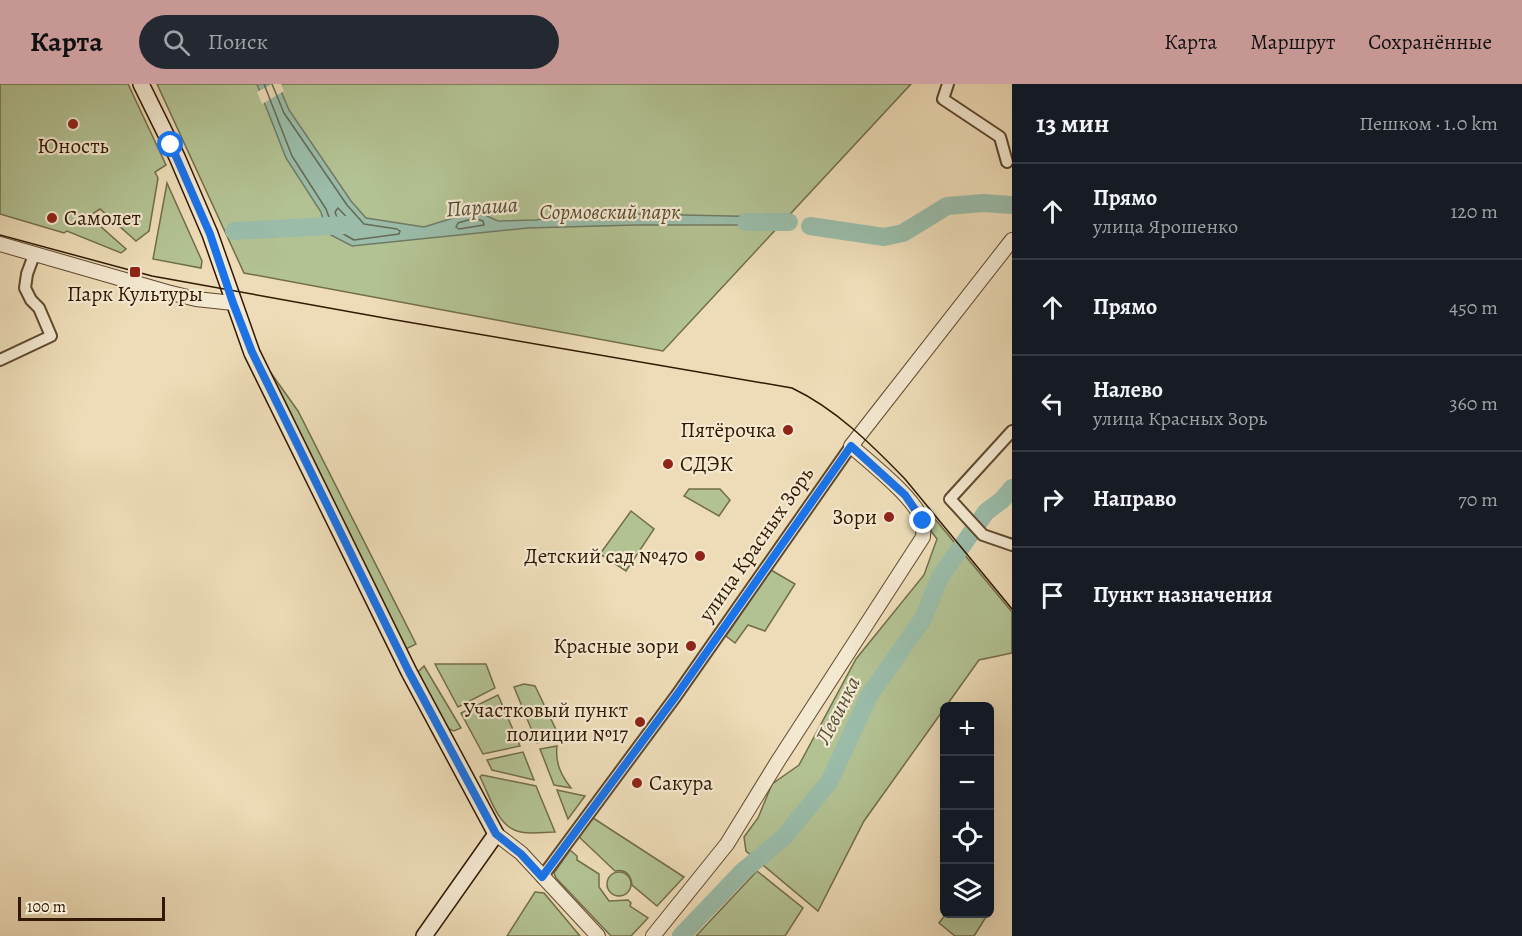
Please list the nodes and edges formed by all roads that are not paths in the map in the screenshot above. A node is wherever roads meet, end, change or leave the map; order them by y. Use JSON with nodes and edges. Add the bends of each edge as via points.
{"nodes":[{"id":1,"x":141,"y":84,"type":"edge"},
{"id":2,"x":948,"y":84,"type":"edge"},
{"id":3,"x":1007,"y":162,"type":"dead end"},
{"id":4,"x":1012,"y":240,"type":"edge"},
{"id":5,"x":0,"y":244,"type":"edge"},
{"id":6,"x":34,"y":255,"type":"junction"},
{"id":7,"x":233,"y":303,"type":"junction"},
{"id":8,"x":0,"y":360,"type":"edge"},
{"id":9,"x":1012,"y":431,"type":"edge"},
{"id":10,"x":851,"y":446,"type":"junction"},
{"id":11,"x":1012,"y":544,"type":"edge"},
{"id":12,"x":496,"y":834,"type":"junction"},
{"id":13,"x":542,"y":877,"type":"junction"},
{"id":14,"x":424,"y":936,"type":"edge"},
{"id":15,"x":598,"y":936,"type":"edge"},
{"id":16,"x":653,"y":936,"type":"edge"}],
"edges":[{"from":1,"to":7,"type":"main road","via":[[199,208]]},
{"from":2,"to":3,"type":"street","via":[[943,99],[1000,137]]},
{"from":4,"to":10,"type":"street","name":"улица Красных Зорь"},
{"from":5,"to":6,"type":"street"},
{"from":6,"to":7,"type":"street","via":[[166,292]]},
{"from":6,"to":8,"type":"street","via":[[25,288],[51,336]]},
{"from":7,"to":12,"type":"main road","via":[[252,352],[409,672]]},
{"from":9,"to":11,"type":"street","via":[[950,500],[983,535]]},
{"from":10,"to":13,"type":"street","name":"улица Красных Зорь","via":[[676,696]]},
{"from":10,"to":16,"type":"street","via":[[916,508],[923,521],[924,537],[727,844]]},
{"from":12,"to":13,"type":"street"},
{"from":12,"to":14,"type":"main road"},
{"from":13,"to":15,"type":"street"}]}
